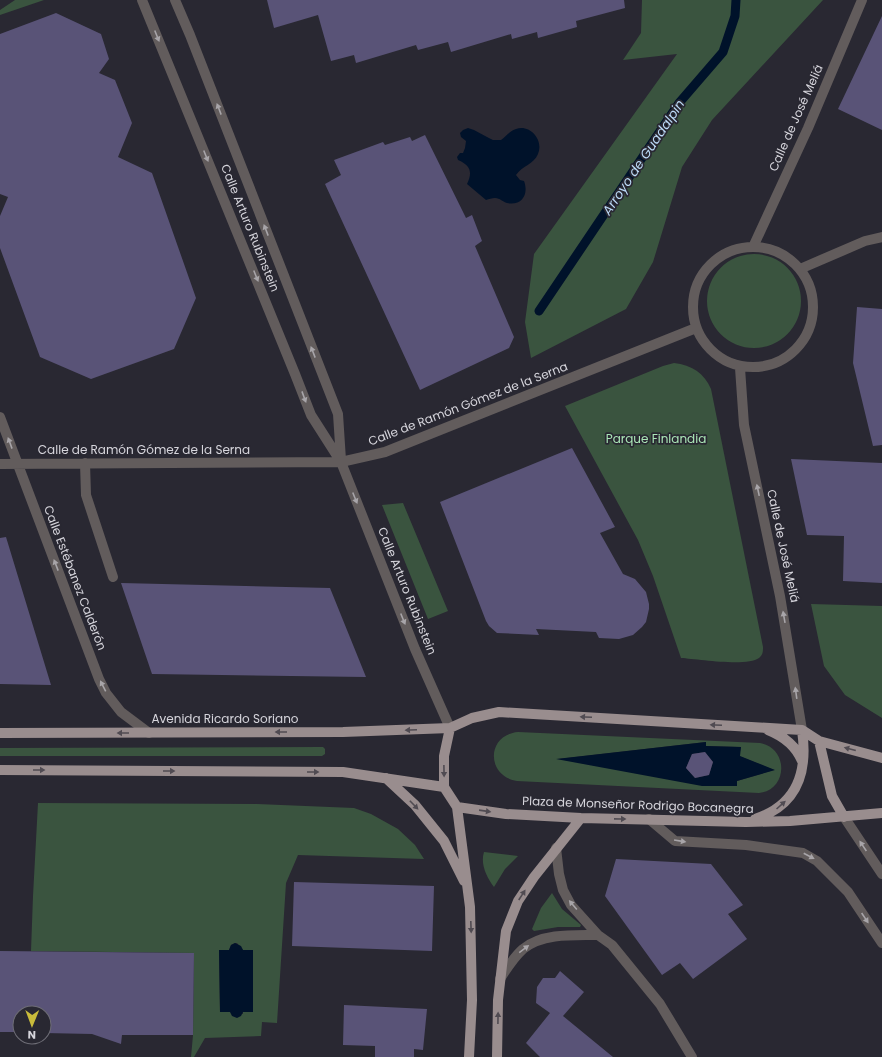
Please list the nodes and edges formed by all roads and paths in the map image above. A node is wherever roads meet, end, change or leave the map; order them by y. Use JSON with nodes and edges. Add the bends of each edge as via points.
{"nodes":[{"id":1,"x":142,"y":0,"type":"edge"},
{"id":2,"x":175,"y":0,"type":"edge"},
{"id":3,"x":862,"y":0,"type":"edge"},
{"id":4,"x":882,"y":237,"type":"edge"},
{"id":5,"x":753,"y":247,"type":"junction"},
{"id":6,"x":800,"y":270,"type":"junction"},
{"id":7,"x":696,"y":328,"type":"junction"},
{"id":8,"x":740,"y":368,"type":"junction"},
{"id":9,"x":0,"y":417,"type":"edge"},
{"id":10,"x":341,"y":462,"type":"junction"},
{"id":11,"x":17,"y":463,"type":"junction"},
{"id":12,"x":85,"y":463,"type":"junction"},
{"id":13,"x":0,"y":464,"type":"edge"},
{"id":14,"x":113,"y":577,"type":"dead end"},
{"id":15,"x":755,"y":727,"type":"junction"},
{"id":16,"x":450,"y":728,"type":"junction"},
{"id":17,"x":802,"y":730,"type":"junction"},
{"id":18,"x":0,"y":733,"type":"edge"},
{"id":19,"x":149,"y":733,"type":"junction"},
{"id":20,"x":819,"y":741,"type":"junction"},
{"id":21,"x":882,"y":758,"type":"edge"},
{"id":22,"x":803,"y":763,"type":"junction"},
{"id":23,"x":0,"y":770,"type":"edge"},
{"id":24,"x":386,"y":778,"type":"junction"},
{"id":25,"x":444,"y":787,"type":"junction"},
{"id":26,"x":457,"y":807,"type":"junction"},
{"id":27,"x":882,"y":813,"type":"edge"},
{"id":28,"x":581,"y":818,"type":"junction"},
{"id":29,"x":844,"y":818,"type":"junction"},
{"id":30,"x":649,"y":819,"type":"junction"},
{"id":31,"x":746,"y":822,"type":"junction"},
{"id":32,"x":556,"y":848,"type":"junction"},
{"id":33,"x":882,"y":874,"type":"edge"},
{"id":34,"x":468,"y":888,"type":"junction"},
{"id":35,"x":598,"y":935,"type":"junction"},
{"id":36,"x":882,"y":944,"type":"edge"},
{"id":37,"x":500,"y":979,"type":"junction"},
{"id":38,"x":469,"y":1057,"type":"edge"},
{"id":39,"x":497,"y":1057,"type":"edge"},
{"id":40,"x":692,"y":1057,"type":"edge"}],
"edges":[{"from":1,"to":10,"type":"street","name":"Calle Arturo Rubinstein","one_way":true,"via":[[311,415]]},
{"from":10,"to":2,"type":"street","name":"Calle Arturo Rubinstein","one_way":true,"via":[[338,414]]},
{"from":3,"to":5,"type":"street","name":"Calle de José Meliá","via":[[808,128]]},
{"from":4,"to":6,"type":"street","via":[[866,241]]},
{"from":5,"to":6,"type":"street","via":[[771,250],[787,258]]},
{"from":5,"to":7,"type":"street","via":[[734,250],[717,259],[704,273],[695,291],[692,310]]},
{"from":6,"to":8,"type":"street","via":[[809,286],[813,306],[811,325],[802,343],[788,356],[770,365]]},
{"from":7,"to":8,"type":"street","via":[[705,344],[718,356]]},
{"from":7,"to":10,"type":"street","name":"Calle de Ramón Gómez de la Serna","via":[[385,452]]},
{"from":17,"to":8,"type":"street","name":"Calle de José Meliá","one_way":true,"via":[[780,596],[744,425]]},
{"from":11,"to":9,"type":"street","name":"Calle Estébanez Calderón","one_way":true},
{"from":10,"to":12,"type":"street","name":"Calle de Ramón Gómez de la Serna"},
{"from":10,"to":16,"type":"street","name":"Calle Arturo Rubinstein","one_way":true,"via":[[415,649]]},
{"from":11,"to":12,"type":"street","name":"Calle de Ramón Gómez de la Serna"},
{"from":11,"to":13,"type":"street","name":"Calle de Ramón Gómez de la Serna"},
{"from":19,"to":11,"type":"street","name":"Calle Estébanez Calderón","one_way":true,"via":[[121,712],[99,679]]},
{"from":12,"to":14,"type":"street","via":[[86,495]]},
{"from":15,"to":16,"type":"main road","one_way":true,"via":[[499,712],[472,718]]},
{"from":15,"to":17,"type":"main road"},
{"from":15,"to":22,"type":"main road","via":[[774,733],[787,741]]},
{"from":16,"to":19,"type":"main road","name":"Avenida Ricardo Soriano","one_way":true,"via":[[343,732]]},
{"from":16,"to":25,"type":"main road","one_way":true,"via":[[444,756]]},
{"from":17,"to":20,"type":"main road"},
{"from":17,"to":22,"type":"main road"},
{"from":19,"to":18,"type":"main road","name":"Avenida Ricardo Soriano","one_way":true},
{"from":21,"to":20,"type":"main road","one_way":true},
{"from":20,"to":29,"type":"main road","via":[[832,796]]},
{"from":31,"to":22,"type":"main road","one_way":true,"via":[[768,814],[789,797],[797,785]]},
{"from":23,"to":24,"type":"main road","one_way":true,"via":[[343,772]]},
{"from":24,"to":25,"type":"main road"},
{"from":24,"to":34,"type":"main road","one_way":true,"via":[[415,805],[444,841]]},
{"from":25,"to":26,"type":"main road"},
{"from":26,"to":28,"type":"main road","name":"Plaza de Monseñor Rodrigo Bocanegra","one_way":true,"via":[[506,814]]},
{"from":26,"to":34,"type":"main road"},
{"from":27,"to":29,"type":"main road","name":"Plaza de Monseñor Rodrigo Bocanegra"},
{"from":28,"to":30,"type":"main road","name":"Plaza de Monseñor Rodrigo Bocanegra","one_way":true},
{"from":28,"to":32,"type":"main road"},
{"from":29,"to":31,"type":"main road","name":"Plaza de Monseñor Rodrigo Bocanegra"},
{"from":33,"to":29,"type":"street","one_way":true},
{"from":30,"to":31,"type":"main road","name":"Plaza de Monseñor Rodrigo Bocanegra"},
{"from":30,"to":36,"type":"street","one_way":true,"via":[[675,841],[803,853],[817,861],[848,892]]},
{"from":35,"to":32,"type":"street","one_way":true,"via":[[571,905],[563,890]]},
{"from":37,"to":32,"type":"main road","one_way":true,"via":[[506,931],[518,901]]},
{"from":34,"to":38,"type":"main road","one_way":true,"via":[[472,1000]]},
{"from":37,"to":35,"type":"street","one_way":true,"via":[[523,949],[534,943],[564,936]]},
{"from":35,"to":40,"type":"street","via":[[612,946],[660,1004]]},
{"from":39,"to":37,"type":"main road","one_way":true}]}
